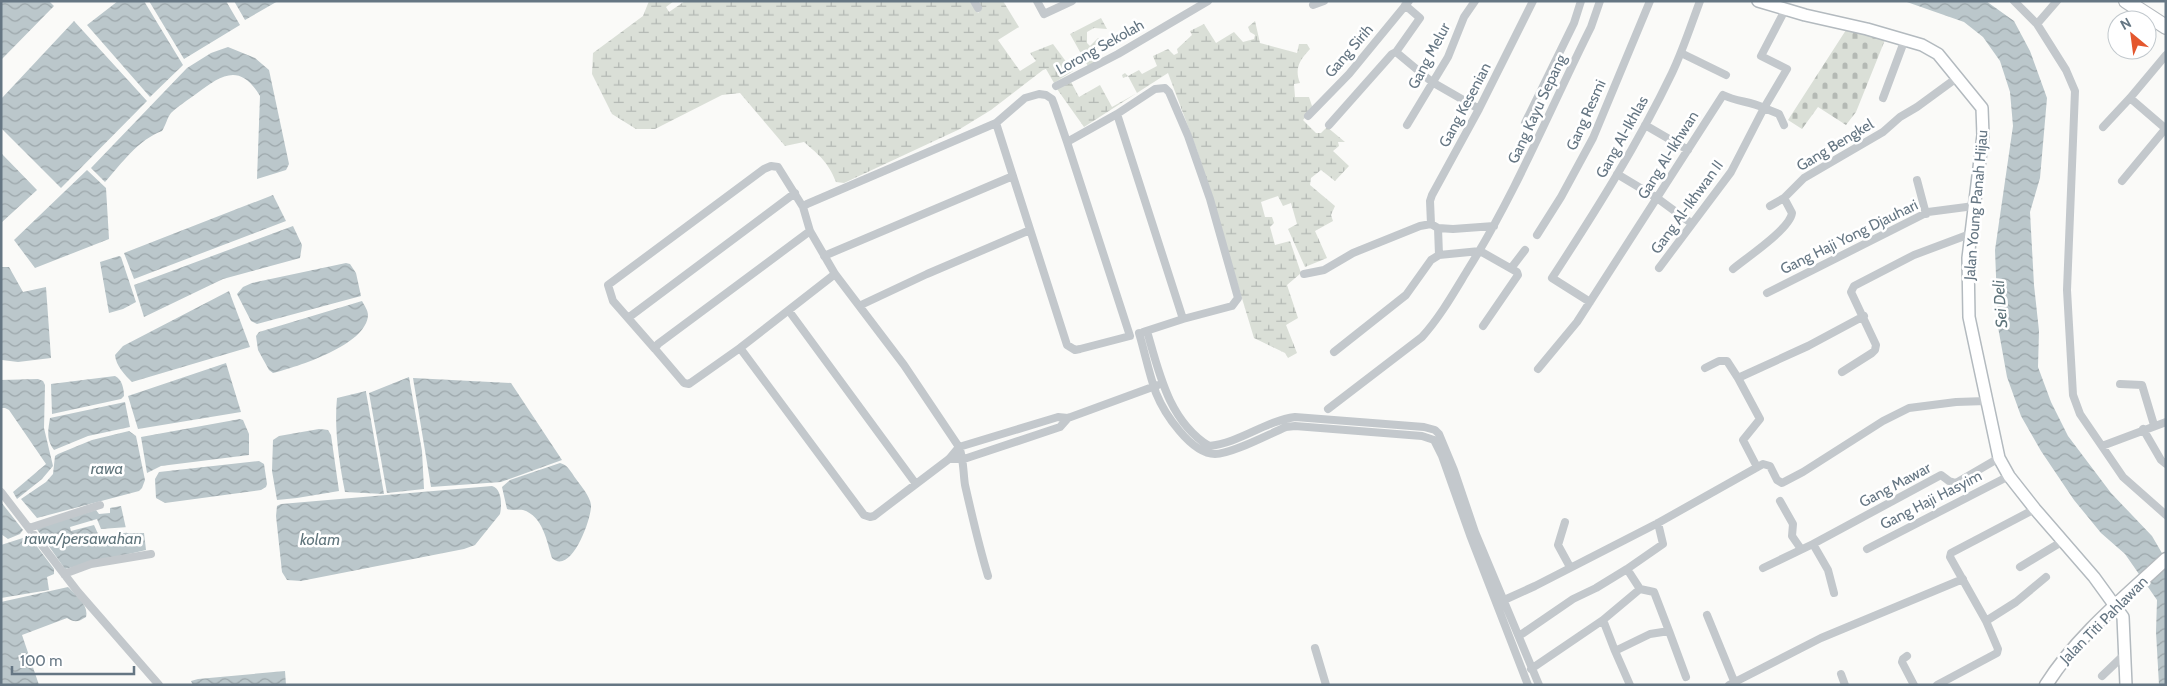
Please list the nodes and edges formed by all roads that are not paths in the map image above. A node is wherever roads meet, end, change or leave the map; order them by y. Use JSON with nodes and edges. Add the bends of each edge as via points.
{"nodes":[{"id":1,"x":1037,"y":1,"type":"edge"},
{"id":2,"x":1072,"y":1,"type":"edge"},
{"id":3,"x":1208,"y":1,"type":"edge"},
{"id":4,"x":1324,"y":1,"type":"edge"},
{"id":5,"x":1475,"y":1,"type":"edge"},
{"id":6,"x":1532,"y":1,"type":"edge"},
{"id":7,"x":1581,"y":1,"type":"edge"},
{"id":8,"x":1600,"y":1,"type":"edge"},
{"id":9,"x":1650,"y":1,"type":"edge"},
{"id":10,"x":1700,"y":1,"type":"edge"},
{"id":11,"x":1758,"y":1,"type":"edge"},
{"id":12,"x":2014,"y":1,"type":"edge"},
{"id":13,"x":2057,"y":1,"type":"edge"},
{"id":14,"x":2126,"y":1,"type":"edge"},
{"id":15,"x":2144,"y":1,"type":"edge"},
{"id":16,"x":1407,"y":3,"type":"edge"},
{"id":17,"x":1314,"y":6,"type":"dead end"},
{"id":18,"x":1785,"y":10,"type":"junction"},
{"id":19,"x":2166,"y":16,"type":"edge"},
{"id":20,"x":2037,"y":24,"type":"junction"},
{"id":21,"x":2166,"y":27,"type":"edge"},
{"id":22,"x":1906,"y":39,"type":"junction"},
{"id":23,"x":1396,"y":52,"type":"junction"},
{"id":24,"x":1681,"y":53,"type":"junction"},
{"id":25,"x":2166,"y":55,"type":"edge"},
{"id":26,"x":1726,"y":75,"type":"dead end"},
{"id":27,"x":1958,"y":77,"type":"junction"},
{"id":28,"x":1432,"y":82,"type":"junction"},
{"id":29,"x":1056,"y":86,"type":"dead end"},
{"id":30,"x":1883,"y":98,"type":"dead end"},
{"id":31,"x":2130,"y":98,"type":"junction"},
{"id":32,"x":1764,"y":108,"type":"junction"},
{"id":33,"x":1479,"y":109,"type":"junction"},
{"id":34,"x":1117,"y":114,"type":"junction"},
{"id":35,"x":1308,"y":116,"type":"dead end"},
{"id":36,"x":996,"y":123,"type":"junction"},
{"id":37,"x":1525,"y":123,"type":"dead end"},
{"id":38,"x":1407,"y":124,"type":"dead end"},
{"id":39,"x":1329,"y":125,"type":"dead end"},
{"id":40,"x":1645,"y":125,"type":"junction"},
{"id":41,"x":1784,"y":125,"type":"dead end"},
{"id":42,"x":2103,"y":128,"type":"dead end"},
{"id":43,"x":2166,"y":128,"type":"edge"},
{"id":44,"x":1068,"y":142,"type":"junction"},
{"id":45,"x":1688,"y":150,"type":"junction"},
{"id":46,"x":1617,"y":174,"type":"junction"},
{"id":47,"x":1013,"y":176,"type":"junction"},
{"id":48,"x":1917,"y":180,"type":"dead end"},
{"id":49,"x":2122,"y":181,"type":"dead end"},
{"id":50,"x":795,"y":193,"type":"junction"},
{"id":51,"x":1657,"y":198,"type":"junction"},
{"id":52,"x":1784,"y":198,"type":"junction"},
{"id":53,"x":1770,"y":206,"type":"dead end"},
{"id":54,"x":1974,"y":206,"type":"junction"},
{"id":55,"x":803,"y":207,"type":"junction"},
{"id":56,"x":1926,"y":214,"type":"junction"},
{"id":57,"x":1691,"y":223,"type":"junction"},
{"id":58,"x":1434,"y":226,"type":"junction"},
{"id":59,"x":1494,"y":226,"type":"junction"},
{"id":60,"x":1030,"y":230,"type":"junction"},
{"id":61,"x":810,"y":231,"type":"junction"},
{"id":62,"x":1970,"y":234,"type":"junction"},
{"id":63,"x":1537,"y":235,"type":"dead end"},
{"id":64,"x":1525,"y":250,"type":"dead end"},
{"id":65,"x":1480,"y":251,"type":"junction"},
{"id":66,"x":1439,"y":255,"type":"junction"},
{"id":67,"x":824,"y":256,"type":"junction"},
{"id":68,"x":1512,"y":268,"type":"junction"},
{"id":69,"x":1659,"y":268,"type":"dead end"},
{"id":70,"x":1732,"y":269,"type":"dead end"},
{"id":71,"x":835,"y":274,"type":"junction"},
{"id":72,"x":1304,"y":274,"type":"dead end"},
{"id":73,"x":1767,"y":293,"type":"dead end"},
{"id":74,"x":1590,"y":302,"type":"junction"},
{"id":75,"x":861,"y":305,"type":"junction"},
{"id":76,"x":789,"y":311,"type":"junction"},
{"id":77,"x":1864,"y":316,"type":"junction"},
{"id":78,"x":628,"y":318,"type":"junction"},
{"id":79,"x":1184,"y":318,"type":"junction"},
{"id":80,"x":1484,"y":326,"type":"dead end"},
{"id":81,"x":1143,"y":332,"type":"junction"},
{"id":82,"x":1130,"y":336,"type":"junction"},
{"id":83,"x":740,"y":348,"type":"junction"},
{"id":84,"x":656,"y":349,"type":"junction"},
{"id":85,"x":1334,"y":352,"type":"dead end"},
{"id":86,"x":1705,"y":368,"type":"dead end"},
{"id":87,"x":1538,"y":369,"type":"dead end"},
{"id":88,"x":1842,"y":372,"type":"dead end"},
{"id":89,"x":1738,"y":378,"type":"junction"},
{"id":90,"x":1162,"y":384,"type":"junction"},
{"id":91,"x":2120,"y":384,"type":"dead end"},
{"id":92,"x":1154,"y":386,"type":"junction"},
{"id":93,"x":1986,"y":401,"type":"junction"},
{"id":94,"x":1328,"y":409,"type":"dead end"},
{"id":95,"x":1295,"y":416,"type":"junction"},
{"id":96,"x":1068,"y":418,"type":"junction"},
{"id":97,"x":2166,"y":422,"type":"edge"},
{"id":98,"x":2154,"y":425,"type":"junction"},
{"id":99,"x":1295,"y":426,"type":"junction"},
{"id":100,"x":2143,"y":429,"type":"junction"},
{"id":101,"x":979,"y":442,"type":"junction"},
{"id":102,"x":1198,"y":444,"type":"junction"},
{"id":103,"x":2102,"y":446,"type":"junction"},
{"id":104,"x":959,"y":447,"type":"junction"},
{"id":105,"x":983,"y":453,"type":"junction"},
{"id":106,"x":1999,"y":458,"type":"junction"},
{"id":107,"x":948,"y":459,"type":"junction"},
{"id":108,"x":964,"y":459,"type":"junction"},
{"id":109,"x":2166,"y":464,"type":"edge"},
{"id":110,"x":1757,"y":467,"type":"junction"},
{"id":111,"x":2009,"y":476,"type":"junction"},
{"id":112,"x":916,"y":484,"type":"junction"},
{"id":113,"x":1,"y":492,"type":"edge"},
{"id":114,"x":1780,"y":501,"type":"dead end"},
{"id":115,"x":100,"y":505,"type":"dead end"},
{"id":116,"x":2035,"y":509,"type":"junction"},
{"id":117,"x":2166,"y":515,"type":"edge"},
{"id":118,"x":1466,"y":517,"type":"junction"},
{"id":119,"x":1565,"y":522,"type":"dead end"},
{"id":120,"x":1658,"y":523,"type":"junction"},
{"id":121,"x":35,"y":526,"type":"junction"},
{"id":122,"x":2063,"y":541,"type":"junction"},
{"id":123,"x":1813,"y":544,"type":"junction"},
{"id":124,"x":1801,"y":549,"type":"junction"},
{"id":125,"x":1867,"y":550,"type":"dead end"},
{"id":126,"x":151,"y":554,"type":"dead end"},
{"id":127,"x":2166,"y":559,"type":"edge"},
{"id":128,"x":1484,"y":564,"type":"junction"},
{"id":129,"x":1570,"y":567,"type":"junction"},
{"id":130,"x":2020,"y":567,"type":"dead end"},
{"id":131,"x":1763,"y":568,"type":"dead end"},
{"id":132,"x":1627,"y":569,"type":"junction"},
{"id":133,"x":64,"y":574,"type":"junction"},
{"id":134,"x":988,"y":576,"type":"dead end"},
{"id":135,"x":2046,"y":577,"type":"dead end"},
{"id":136,"x":1963,"y":579,"type":"junction"},
{"id":137,"x":1640,"y":589,"type":"junction"},
{"id":138,"x":1834,"y":593,"type":"dead end"},
{"id":139,"x":1502,"y":601,"type":"junction"},
{"id":140,"x":2116,"y":607,"type":"junction"},
{"id":141,"x":1707,"y":615,"type":"dead end"},
{"id":142,"x":1603,"y":620,"type":"junction"},
{"id":143,"x":1986,"y":621,"type":"junction"},
{"id":144,"x":1669,"y":631,"type":"junction"},
{"id":145,"x":1519,"y":636,"type":"junction"},
{"id":146,"x":1315,"y":648,"type":"dead end"},
{"id":147,"x":1615,"y":651,"type":"junction"},
{"id":148,"x":2124,"y":655,"type":"junction"},
{"id":149,"x":1907,"y":656,"type":"dead end"},
{"id":150,"x":1531,"y":669,"type":"junction"},
{"id":151,"x":1841,"y":674,"type":"dead end"},
{"id":152,"x":2102,"y":676,"type":"dead end"},
{"id":153,"x":1686,"y":677,"type":"dead end"},
{"id":154,"x":1538,"y":683,"type":"edge"},
{"id":155,"x":1732,"y":683,"type":"edge"},
{"id":156,"x":1528,"y":684,"type":"edge"},
{"id":157,"x":159,"y":685,"type":"edge"},
{"id":158,"x":1326,"y":685,"type":"edge"},
{"id":159,"x":1630,"y":685,"type":"edge"},
{"id":160,"x":1846,"y":685,"type":"edge"},
{"id":161,"x":1914,"y":685,"type":"edge"},
{"id":162,"x":1937,"y":685,"type":"edge"},
{"id":163,"x":2046,"y":685,"type":"edge"},
{"id":164,"x":2126,"y":685,"type":"edge"}],
"edges":[{"from":1,"to":2,"type":"street","via":[[1044,14]]},
{"from":3,"to":29,"type":"street","name":"Lorong Sekolah","via":[[1110,59]]},
{"from":4,"to":17,"type":"street"},
{"from":5,"to":28,"type":"street","name":"Gang Melur"},
{"from":6,"to":33,"type":"street","name":"Gang Kesenian"},
{"from":7,"to":37,"type":"street","via":[[1563,47]]},
{"from":8,"to":59,"type":"street","name":"Gang Kayu Sepang","via":[[1570,71]]},
{"from":9,"to":63,"type":"street","name":"Gang Resmi","via":[[1593,138]]},
{"from":10,"to":24,"type":"street","name":"Gang Al-Ikhlas"},
{"from":11,"to":18,"type":"street","name":"Jalan Young Panah Hijau"},
{"from":12,"to":20,"type":"street"},
{"from":13,"to":20,"type":"street"},
{"from":14,"to":21,"type":"highway"},
{"from":15,"to":19,"type":"highway"},
{"from":16,"to":23,"type":"street","via":[[1420,18]]},
{"from":16,"to":35,"type":"street","name":"Gang Sirih","via":[[1349,74]]},
{"from":18,"to":22,"type":"street","name":"Jalan Young Panah Hijau"},
{"from":18,"to":32,"type":"street","via":[[1761,56],[1786,69]]},
{"from":20,"to":103,"type":"street","via":[[2066,70],[2075,91],[2066,290],[2073,395],[2080,414]]},
{"from":22,"to":27,"type":"street","name":"Jalan Young Panah Hijau","via":[[1938,54]]},
{"from":22,"to":30,"type":"street"},
{"from":23,"to":28,"type":"street"},
{"from":23,"to":39,"type":"street"},
{"from":24,"to":26,"type":"street"},
{"from":24,"to":40,"type":"street","name":"Gang Al-Ikhlas"},
{"from":25,"to":31,"type":"street"},
{"from":27,"to":52,"type":"street","name":"Gang Bengkel","via":[[1883,132],[1804,178]]},
{"from":27,"to":54,"type":"street","name":"Jalan Young Panah Hijau","via":[[1982,108],[1983,135]]},
{"from":28,"to":33,"type":"street"},
{"from":28,"to":38,"type":"street","name":"Gang Melur"},
{"from":31,"to":42,"type":"street"},
{"from":31,"to":43,"type":"street"},
{"from":32,"to":41,"type":"street","via":[[1780,114]]},
{"from":32,"to":45,"type":"street","name":"Gang Al-Ikhwan","via":[[1723,95]]},
{"from":32,"to":57,"type":"street","name":"Gang Al-Ikhwan II","via":[[1731,172]]},
{"from":33,"to":58,"type":"street","name":"Gang Kesenian","via":[[1430,201]]},
{"from":34,"to":44,"type":"street"},
{"from":34,"to":79,"type":"street"},
{"from":34,"to":79,"type":"street","via":[[1156,89],[1165,88],[1188,136],[1210,199],[1238,298],[1232,306]]},
{"from":36,"to":44,"type":"street","via":[[1019,101],[1046,95],[1052,99]]},
{"from":36,"to":47,"type":"street"},
{"from":36,"to":55,"type":"street"},
{"from":40,"to":45,"type":"street"},
{"from":40,"to":46,"type":"street","name":"Gang Al-Ikhlas"},
{"from":43,"to":49,"type":"street"},
{"from":44,"to":82,"type":"street"},
{"from":45,"to":51,"type":"street","name":"Gang Al-Ikhwan"},
{"from":46,"to":51,"type":"street"},
{"from":46,"to":74,"type":"street","name":"Gang Al-Ikhlas","via":[[1552,278]]},
{"from":47,"to":60,"type":"street"},
{"from":47,"to":67,"type":"street"},
{"from":48,"to":56,"type":"street"},
{"from":50,"to":55,"type":"street"},
{"from":50,"to":78,"type":"street"},
{"from":50,"to":78,"type":"street","via":[[778,168],[764,169],[608,286],[610,295]]},
{"from":51,"to":57,"type":"street"},
{"from":51,"to":74,"type":"street","name":"Gang Al-Ikhwan"},
{"from":52,"to":53,"type":"street","name":"Gang Bengkel"},
{"from":52,"to":70,"type":"street","via":[[1792,213],[1790,220]]},
{"from":54,"to":56,"type":"street","name":"Gang Haji Yong Djauhari"},
{"from":54,"to":62,"type":"street","name":"Jalan Young Panah Hijau"},
{"from":55,"to":61,"type":"street"},
{"from":56,"to":73,"type":"street","name":"Gang Haji Yong Djauhari"},
{"from":57,"to":69,"type":"street","name":"Gang Al-Ikhwan II"},
{"from":58,"to":59,"type":"street","via":[[1468,229]]},
{"from":58,"to":66,"type":"street","name":"Gang Kesenian"},
{"from":58,"to":72,"type":"street","via":[[1420,226],[1354,253],[1324,270]]},
{"from":59,"to":65,"type":"street","name":"Gang Kayu Sepang"},
{"from":60,"to":75,"type":"street"},
{"from":60,"to":82,"type":"street","via":[[1070,348],[1080,349]]},
{"from":61,"to":67,"type":"street"},
{"from":61,"to":84,"type":"street","via":[[658,344]]},
{"from":62,"to":77,"type":"street","via":[[1914,255],[1854,286],[1852,292]]},
{"from":62,"to":93,"type":"street","name":"Jalan Young Panah Hijau","via":[[1969,317]]},
{"from":64,"to":68,"type":"street"},
{"from":65,"to":66,"type":"street"},
{"from":65,"to":68,"type":"street"},
{"from":65,"to":94,"type":"street","name":"Gang Kayu Sepang","via":[[1434,324],[1422,337]]},
{"from":66,"to":85,"type":"street","via":[[1431,260],[1406,295]]},
{"from":67,"to":71,"type":"street"},
{"from":68,"to":80,"type":"street","via":[[1518,275]]},
{"from":71,"to":75,"type":"street"},
{"from":71,"to":76,"type":"street"},
{"from":74,"to":87,"type":"street","name":"Gang Al-Ikhwan"},
{"from":75,"to":104,"type":"street"},
{"from":76,"to":83,"type":"street"},
{"from":76,"to":112,"type":"street"},
{"from":77,"to":88,"type":"street","via":[[1876,342],[1876,350]]},
{"from":77,"to":89,"type":"street"},
{"from":78,"to":84,"type":"street"},
{"from":79,"to":81,"type":"street"},
{"from":81,"to":82,"type":"street"},
{"from":81,"to":90,"type":"street"},
{"from":81,"to":92,"type":"street"},
{"from":83,"to":84,"type":"street","via":[[688,385]]},
{"from":83,"to":112,"type":"street","via":[[864,515],[874,516]]},
{"from":86,"to":89,"type":"street","via":[[1727,361]]},
{"from":89,"to":110,"type":"street","via":[[1760,419],[1743,440]]},
{"from":90,"to":92,"type":"street"},
{"from":90,"to":102,"type":"street"},
{"from":91,"to":98,"type":"street","via":[[2142,385]]},
{"from":92,"to":96,"type":"street"},
{"from":92,"to":102,"type":"street","via":[[1172,421]]},
{"from":93,"to":106,"type":"street","name":"Jalan Young Panah Hijau"},
{"from":93,"to":110,"type":"street","via":[[1909,408],[1782,483],[1766,463]]},
{"from":95,"to":99,"type":"street"},
{"from":95,"to":102,"type":"street","via":[[1219,445]]},
{"from":95,"to":118,"type":"street","via":[[1435,430],[1454,470]]},
{"from":96,"to":101,"type":"street","via":[[1058,418]]},
{"from":96,"to":105,"type":"street","via":[[1060,427]]},
{"from":97,"to":98,"type":"street"},
{"from":98,"to":100,"type":"street"},
{"from":99,"to":102,"type":"street","via":[[1224,453],[1205,454]]},
{"from":99,"to":118,"type":"street","via":[[1429,437],[1437,445]]},
{"from":100,"to":103,"type":"street"},
{"from":100,"to":109,"type":"street"},
{"from":101,"to":104,"type":"street"},
{"from":101,"to":105,"type":"street"},
{"from":103,"to":117,"type":"street","via":[[2123,477]]},
{"from":104,"to":107,"type":"street"},
{"from":104,"to":108,"type":"street"},
{"from":105,"to":108,"type":"street"},
{"from":106,"to":111,"type":"street","name":"Jalan Young Panah Hijau"},
{"from":106,"to":123,"type":"street","name":"Gang Mawar","via":[[1956,483],[1942,475]]},
{"from":107,"to":108,"type":"street"},
{"from":107,"to":112,"type":"street"},
{"from":108,"to":134,"type":"street","via":[[970,509]]},
{"from":110,"to":120,"type":"street"},
{"from":111,"to":116,"type":"street","name":"Jalan Young Panah Hijau"},
{"from":111,"to":125,"type":"street","name":"Gang Haji Hasyim"},
{"from":113,"to":121,"type":"street"},
{"from":114,"to":124,"type":"street","via":[[1793,524],[1792,536]]},
{"from":115,"to":121,"type":"street"},
{"from":116,"to":122,"type":"street","name":"Jalan Young Panah Hijau"},
{"from":116,"to":136,"type":"street","via":[[1951,553],[1950,557]]},
{"from":118,"to":128,"type":"street"},
{"from":119,"to":129,"type":"street","via":[[1558,544]]},
{"from":120,"to":129,"type":"street"},
{"from":120,"to":132,"type":"street","via":[[1663,544]]},
{"from":121,"to":133,"type":"street"},
{"from":122,"to":130,"type":"street"},
{"from":122,"to":140,"type":"street","name":"Jalan Young Panah Hijau"},
{"from":123,"to":124,"type":"street","name":"Gang Mawar"},
{"from":123,"to":138,"type":"street","via":[[1828,570]]},
{"from":124,"to":131,"type":"street","name":"Gang Mawar"},
{"from":126,"to":133,"type":"street","via":[[91,564]]},
{"from":127,"to":140,"type":"main road","name":"Jalan Titi Pahlawan"},
{"from":128,"to":139,"type":"street"},
{"from":128,"to":156,"type":"street"},
{"from":129,"to":139,"type":"street"},
{"from":132,"to":137,"type":"street"},
{"from":132,"to":145,"type":"street","via":[[1573,599]]},
{"from":133,"to":157,"type":"street"},
{"from":135,"to":143,"type":"street"},
{"from":136,"to":143,"type":"street"},
{"from":136,"to":155,"type":"street","via":[[1836,631]]},
{"from":137,"to":142,"type":"street"},
{"from":137,"to":144,"type":"street","via":[[1654,592]]},
{"from":139,"to":145,"type":"street"},
{"from":140,"to":148,"type":"street","name":"Jalan Young Panah Hijau","via":[[2123,617]]},
{"from":140,"to":163,"type":"main road","name":"Jalan Titi Pahlawan","via":[[2065,657]]},
{"from":141,"to":155,"type":"street"},
{"from":142,"to":147,"type":"street"},
{"from":142,"to":150,"type":"street"},
{"from":143,"to":162,"type":"street","via":[[1998,651]]},
{"from":144,"to":147,"type":"street","via":[[1650,634]]},
{"from":144,"to":153,"type":"street"},
{"from":145,"to":150,"type":"street"},
{"from":146,"to":158,"type":"street"},
{"from":147,"to":159,"type":"street"},
{"from":148,"to":152,"type":"street"},
{"from":148,"to":164,"type":"street","name":"Jalan Young Panah Hijau"},
{"from":149,"to":161,"type":"street","via":[[1902,662]]},
{"from":150,"to":154,"type":"street"},
{"from":151,"to":160,"type":"street"},
{"from":154,"to":156,"type":"street"}]}
